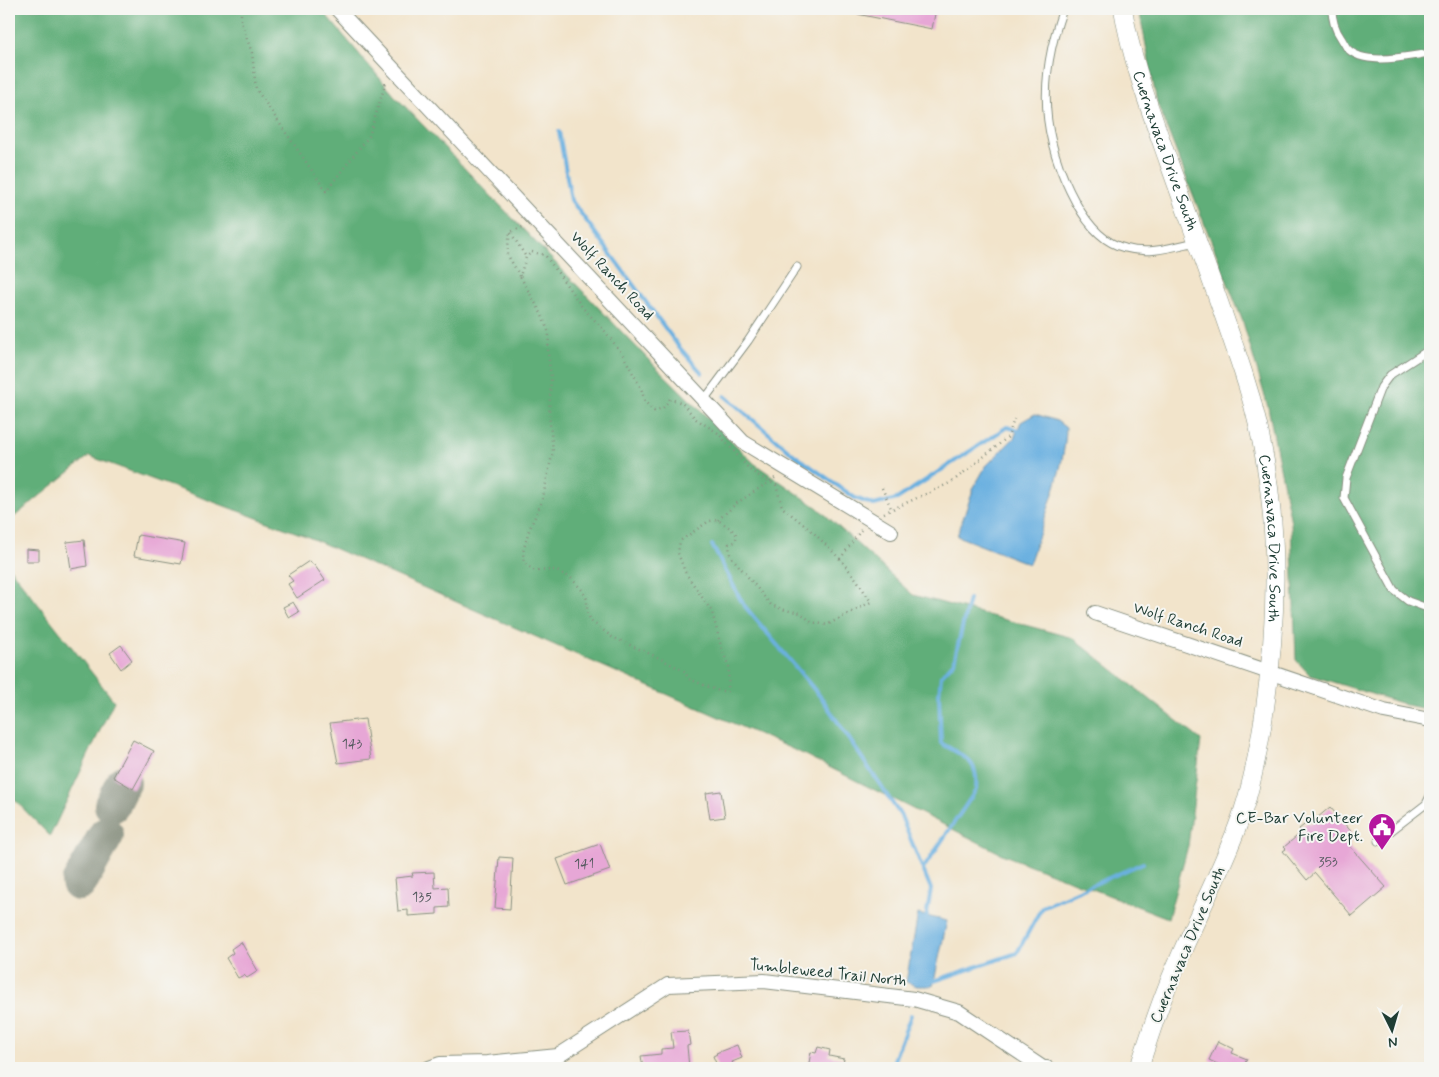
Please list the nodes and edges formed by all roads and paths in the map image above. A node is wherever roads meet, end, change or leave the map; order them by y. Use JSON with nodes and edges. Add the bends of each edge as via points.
{"nodes":[{"id":1,"x":240,"y":9,"type":"edge"},
{"id":2,"x":337,"y":9,"type":"edge"},
{"id":3,"x":1064,"y":9,"type":"edge"},
{"id":4,"x":1123,"y":9,"type":"edge"},
{"id":5,"x":1332,"y":9,"type":"edge"},
{"id":6,"x":1430,"y":53,"type":"edge"},
{"id":7,"x":391,"y":66,"type":"junction"},
{"id":8,"x":536,"y":221,"type":"junction"},
{"id":9,"x":510,"y":232,"type":"junction"},
{"id":10,"x":1197,"y":242,"type":"junction"},
{"id":11,"x":526,"y":256,"type":"junction"},
{"id":12,"x":797,"y":267,"type":"dead end"},
{"id":13,"x":520,"y":276,"type":"junction"},
{"id":14,"x":1430,"y":349,"type":"edge"},
{"id":15,"x":704,"y":400,"type":"junction"},
{"id":16,"x":1014,"y":419,"type":"dead end"},
{"id":17,"x":788,"y":469,"type":"junction"},
{"id":18,"x":769,"y":481,"type":"junction"},
{"id":19,"x":882,"y":488,"type":"dead end"},
{"id":20,"x":892,"y":510,"type":"junction"},
{"id":21,"x":868,"y":518,"type":"junction"},
{"id":22,"x":718,"y":520,"type":"junction"},
{"id":23,"x":892,"y":532,"type":"dead end"},
{"id":24,"x":840,"y":559,"type":"junction"},
{"id":25,"x":1430,"y":609,"type":"edge"},
{"id":26,"x":1095,"y":612,"type":"dead end"},
{"id":27,"x":1270,"y":671,"type":"junction"},
{"id":28,"x":1430,"y":720,"type":"edge"},
{"id":29,"x":1430,"y":796,"type":"edge"},
{"id":30,"x":1378,"y":841,"type":"dead end"},
{"id":31,"x":430,"y":1068,"type":"edge"},
{"id":32,"x":1047,"y":1068,"type":"edge"},
{"id":33,"x":1139,"y":1068,"type":"edge"}],
"edges":[{"from":1,"to":7,"type":"path","via":[[252,54],[256,89],[326,191],[369,136]]},
{"from":2,"to":7,"type":"street","name":"Wolf Ranch Road"},
{"from":3,"to":10,"type":"lane","via":[[1049,58],[1046,103],[1055,156],[1078,207],[1100,235],[1124,248],[1151,251]]},
{"from":4,"to":10,"type":"street","name":"Cuernavaca Drive South","via":[[1143,92]]},
{"from":5,"to":6,"type":"lane","via":[[1332,20],[1343,42],[1363,58],[1387,59]]},
{"from":7,"to":8,"type":"street","name":"Wolf Ranch Road"},
{"from":8,"to":9,"type":"path"},
{"from":8,"to":15,"type":"street","name":"Wolf Ranch Road"},
{"from":9,"to":11,"type":"path"},
{"from":9,"to":13,"type":"path","via":[[506,254]]},
{"from":10,"to":27,"type":"street","name":"Cuernavaca Drive South","via":[[1244,375],[1268,482],[1274,562]]},
{"from":11,"to":13,"type":"path"},
{"from":11,"to":18,"type":"path","via":[[532,252],[545,255],[583,308],[623,355],[645,402],[654,411],[663,408],[670,399],[682,403],[696,419],[718,433],[752,472]]},
{"from":12,"to":15,"type":"lane"},
{"from":13,"to":22,"type":"path","via":[[549,333],[549,414],[553,450],[542,501],[523,552],[524,562],[535,571],[555,570],[571,578],[587,599],[591,621],[612,638],[684,671],[688,679],[719,691],[728,691],[729,667],[712,612],[685,572],[678,553],[680,541],[709,521]]},
{"from":14,"to":25,"type":"lane","via":[[1390,375],[1381,387],[1346,478],[1344,498],[1394,590],[1408,601]]},
{"from":15,"to":17,"type":"street","name":"Wolf Ranch Road","via":[[743,442]]},
{"from":16,"to":20,"type":"path","via":[[1008,437],[952,482]]},
{"from":17,"to":18,"type":"path"},
{"from":17,"to":21,"type":"street","name":"Wolf Ranch Road"},
{"from":18,"to":22,"type":"path"},
{"from":18,"to":24,"type":"path","via":[[776,485],[782,507]]},
{"from":19,"to":20,"type":"path"},
{"from":20,"to":21,"type":"path"},
{"from":21,"to":23,"type":"street","name":"Wolf Ranch Road"},
{"from":21,"to":24,"type":"path"},
{"from":22,"to":24,"type":"path","via":[[736,535],[734,542],[729,544],[730,555],[771,605],[801,613],[811,622],[827,625],[871,602]]},
{"from":26,"to":27,"type":"street","name":"Wolf Ranch Road"},
{"from":27,"to":28,"type":"street","name":"Wolf Ranch Road","via":[[1384,711]]},
{"from":27,"to":33,"type":"street","name":"Cuernavaca Drive South","via":[[1259,748],[1244,809],[1224,862],[1176,966]]},
{"from":29,"to":30,"type":"lane","via":[[1426,804]]},
{"from":31,"to":32,"type":"street","name":"Tumbleweed Trail North","via":[[440,1064],[558,1056],[668,985],[764,981],[914,999],[959,1012]]}]}
